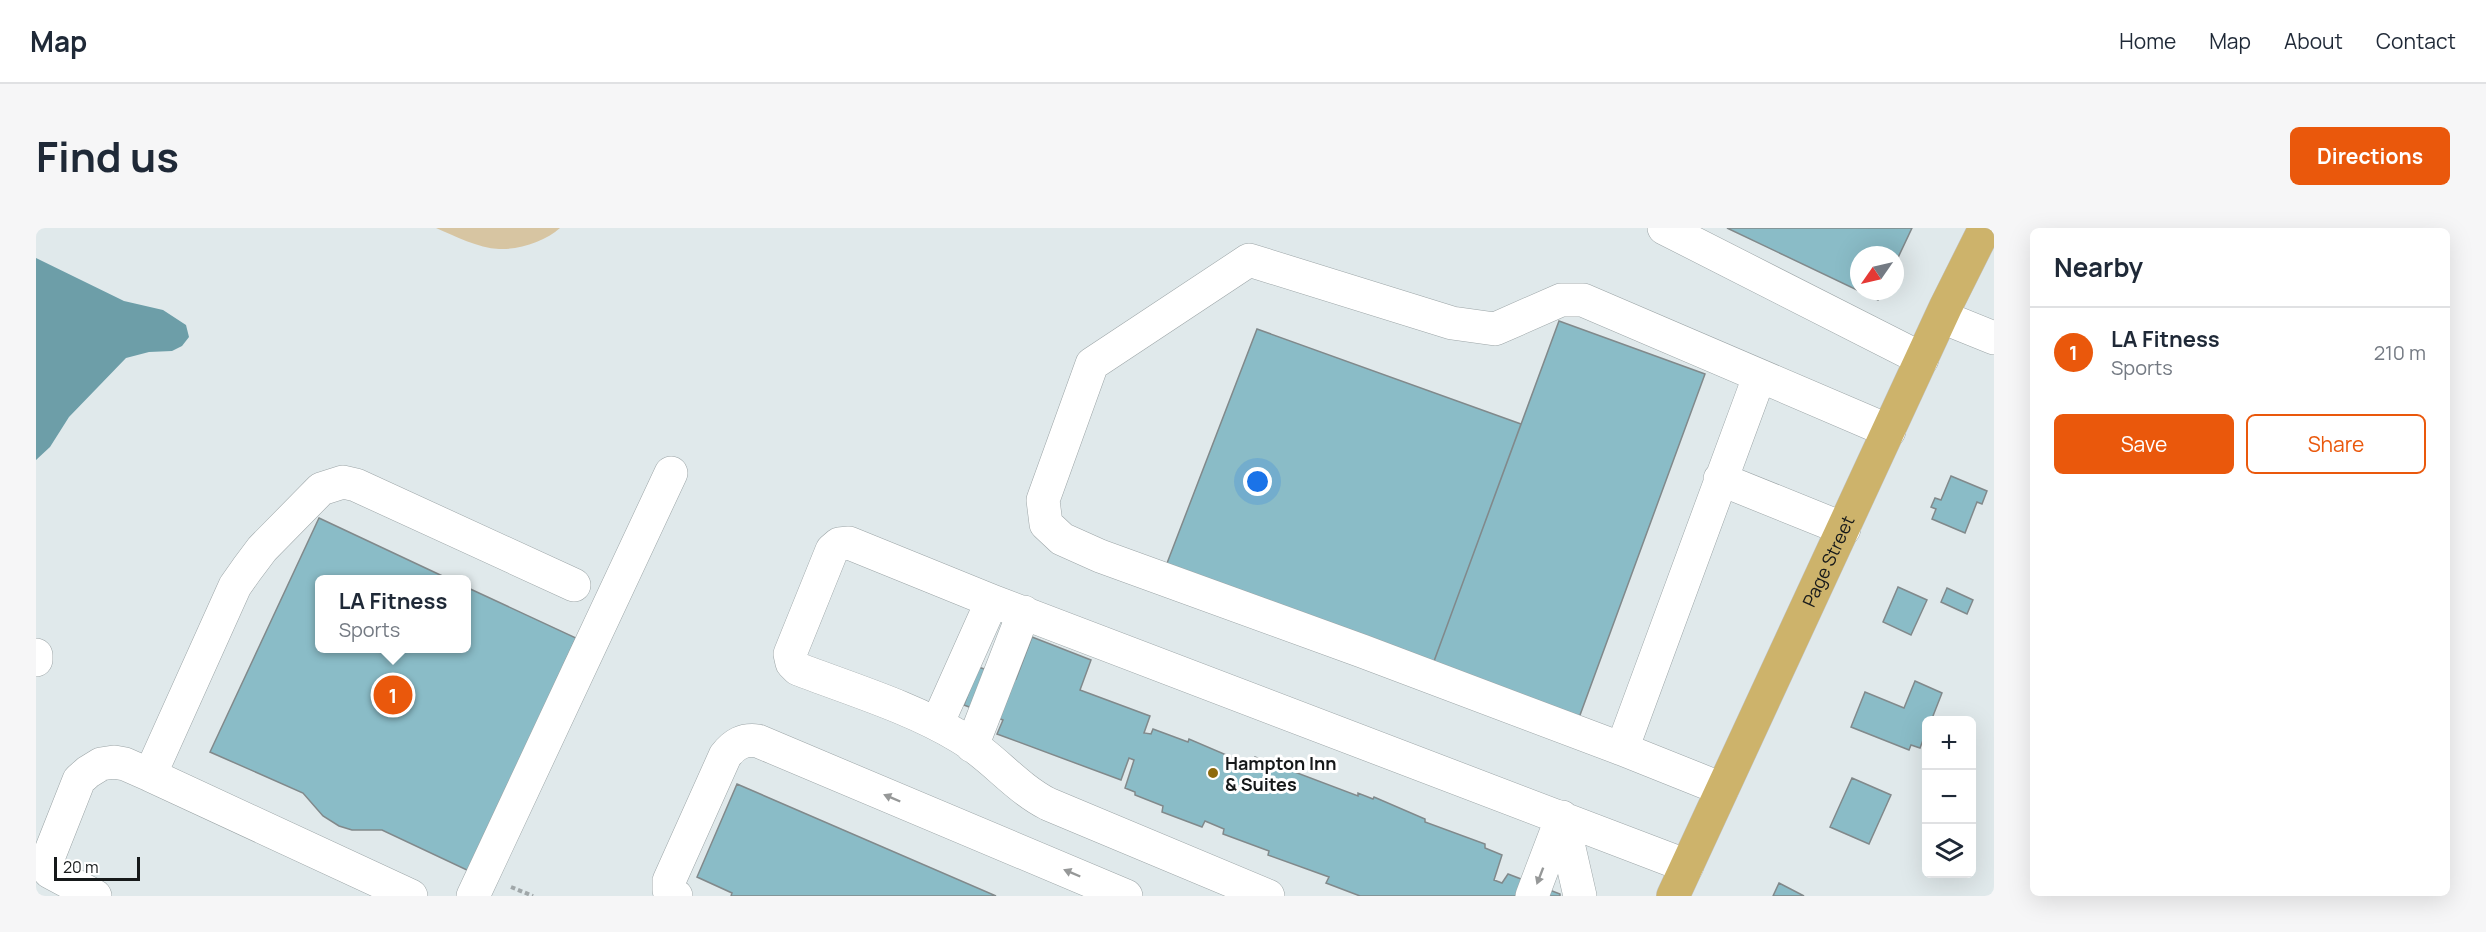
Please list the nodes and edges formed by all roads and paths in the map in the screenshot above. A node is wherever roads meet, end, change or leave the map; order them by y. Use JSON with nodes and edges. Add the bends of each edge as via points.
{"nodes":[{"id":1,"x":1664,"y":228,"type":"edge"},
{"id":2,"x":1985,"y":228,"type":"edge"},
{"id":3,"x":1942,"y":317,"type":"junction"},
{"id":4,"x":1994,"y":338,"type":"edge"},
{"id":5,"x":1922,"y":359,"type":"junction"},
{"id":6,"x":1759,"y":377,"type":"junction"},
{"id":7,"x":1889,"y":431,"type":"junction"},
{"id":8,"x":672,"y":472,"type":"dead end"},
{"id":9,"x":1720,"y":479,"type":"junction"},
{"id":10,"x":1844,"y":529,"type":"junction"},
{"id":11,"x":574,"y":585,"type":"dead end"},
{"id":12,"x":992,"y":601,"type":"junction"},
{"id":13,"x":1024,"y":612,"type":"junction"},
{"id":14,"x":36,"y":655,"type":"edge"},
{"id":15,"x":36,"y":660,"type":"edge"},
{"id":16,"x":937,"y":724,"type":"junction"},
{"id":17,"x":972,"y":746,"type":"junction"},
{"id":18,"x":1622,"y":749,"type":"junction"},
{"id":19,"x":150,"y":775,"type":"junction"},
{"id":20,"x":1722,"y":789,"type":"junction"},
{"id":21,"x":1562,"y":817,"type":"junction"},
{"id":22,"x":1687,"y":866,"type":"junction"},
{"id":23,"x":507,"y":886,"type":"dead end"},
{"id":24,"x":95,"y":896,"type":"edge"},
{"id":25,"x":409,"y":896,"type":"edge"},
{"id":26,"x":473,"y":896,"type":"edge"},
{"id":27,"x":533,"y":896,"type":"edge"},
{"id":28,"x":676,"y":896,"type":"edge"},
{"id":29,"x":1126,"y":896,"type":"edge"},
{"id":30,"x":1268,"y":896,"type":"edge"},
{"id":31,"x":1532,"y":896,"type":"edge"},
{"id":32,"x":1580,"y":896,"type":"edge"},
{"id":33,"x":1673,"y":896,"type":"edge"}],
"edges":[{"from":1,"to":5,"type":"lane"},
{"from":2,"to":3,"type":"main road","name":"Page Street"},
{"from":3,"to":4,"type":"lane"},
{"from":3,"to":5,"type":"main road","name":"Page Street"},
{"from":5,"to":7,"type":"main road","name":"Page Street"},
{"from":6,"to":7,"type":"lane"},
{"from":6,"to":9,"type":"lane"},
{"from":6,"to":18,"type":"lane","via":[[1583,300],[1561,300],[1495,329],[1452,323],[1249,260],[1092,364],[1043,500],[1046,524],[1062,539]]},
{"from":7,"to":10,"type":"main road","name":"Page Street"},
{"from":8,"to":26,"type":"lane"},
{"from":9,"to":10,"type":"lane"},
{"from":9,"to":18,"type":"lane"},
{"from":10,"to":20,"type":"main road","name":"Page Street"},
{"from":11,"to":19,"type":"lane","via":[[356,485],[343,482],[321,489],[262,549],[235,586]]},
{"from":12,"to":13,"type":"lane"},
{"from":12,"to":16,"type":"lane"},
{"from":12,"to":16,"type":"lane","via":[[849,543],[832,550],[790,654],[792,663],[798,669]]},
{"from":13,"to":17,"type":"lane"},
{"from":13,"to":21,"type":"lane"},
{"from":14,"to":15,"type":"lane"},
{"from":16,"to":17,"type":"lane"},
{"from":17,"to":30,"type":"lane","via":[[1035,797]]},
{"from":18,"to":20,"type":"lane"},
{"from":19,"to":24,"type":"lane","via":[[114,762],[101,764],[79,780],[45,866]]},
{"from":19,"to":25,"type":"lane"},
{"from":20,"to":22,"type":"main road","name":"Page Street"},
{"from":21,"to":22,"type":"lane"},
{"from":21,"to":31,"type":"lane","one_way":true},
{"from":21,"to":32,"type":"lane"},
{"from":22,"to":33,"type":"main road","name":"Page Street"},
{"from":23,"to":27,"type":"path"},
{"from":29,"to":28,"type":"lane","one_way":true,"via":[[748,739],[731,747],[725,756],[669,881],[669,890]]}]}
